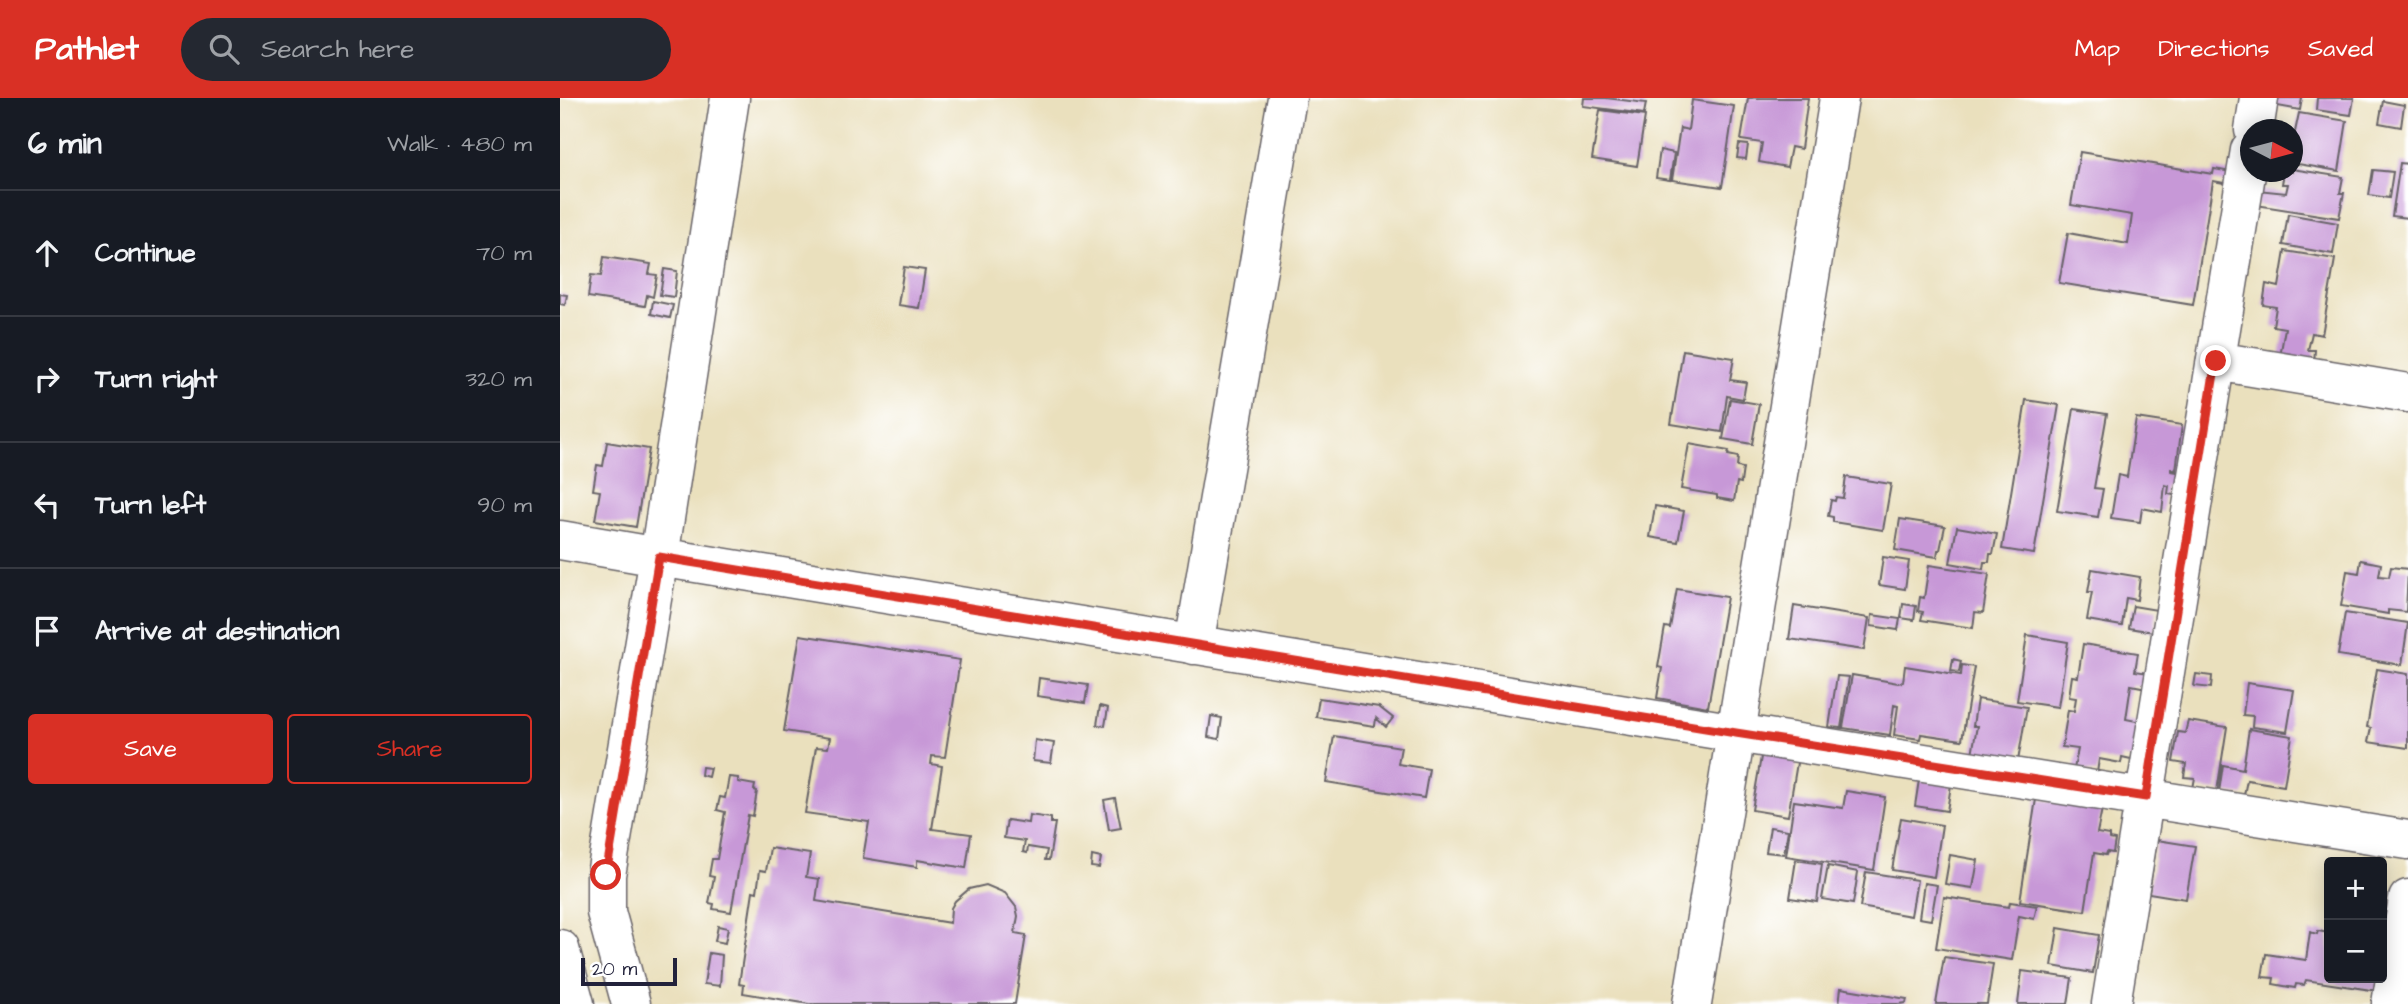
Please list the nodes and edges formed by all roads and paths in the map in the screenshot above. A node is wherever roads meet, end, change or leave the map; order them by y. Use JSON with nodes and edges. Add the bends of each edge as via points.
{"nodes":[{"id":1,"x":730,"y":98,"type":"edge"},
{"id":2,"x":1287,"y":98,"type":"edge"},
{"id":3,"x":1839,"y":98,"type":"edge"},
{"id":4,"x":2259,"y":98,"type":"edge"},
{"id":5,"x":2256,"y":119,"type":"edge"},
{"id":6,"x":2245,"y":182,"type":"edge"},
{"id":7,"x":2216,"y":361,"type":"junction"},
{"id":8,"x":2408,"y":393,"type":"edge"},
{"id":9,"x":560,"y":540,"type":"edge"},
{"id":10,"x":659,"y":557,"type":"junction"},
{"id":11,"x":1194,"y":645,"type":"junction"},
{"id":12,"x":1736,"y":733,"type":"junction"},
{"id":13,"x":2146,"y":797,"type":"junction"},
{"id":14,"x":2408,"y":840,"type":"edge"},
{"id":15,"x":2408,"y":899,"type":"edge"},
{"id":16,"x":560,"y":949,"type":"edge"},
{"id":17,"x":575,"y":1004,"type":"edge"},
{"id":18,"x":631,"y":1004,"type":"edge"},
{"id":19,"x":1692,"y":1004,"type":"edge"},
{"id":20,"x":2111,"y":1004,"type":"edge"},
{"id":21,"x":2390,"y":1004,"type":"edge"}],
"edges":[{"from":1,"to":10,"type":"street"},
{"from":2,"to":11,"type":"street"},
{"from":3,"to":12,"type":"street"},
{"from":4,"to":5,"type":"street"},
{"from":6,"to":7,"type":"street"},
{"from":7,"to":8,"type":"street"},
{"from":7,"to":13,"type":"street"},
{"from":9,"to":10,"type":"street"},
{"from":10,"to":11,"type":"street"},
{"from":10,"to":18,"type":"street","via":[[606,875],[606,912]]},
{"from":11,"to":12,"type":"street"},
{"from":12,"to":13,"type":"street"},
{"from":12,"to":19,"type":"street"},
{"from":13,"to":14,"type":"street"},
{"from":13,"to":20,"type":"street"},
{"from":15,"to":21,"type":"street"},
{"from":16,"to":17,"type":"street"}]}
